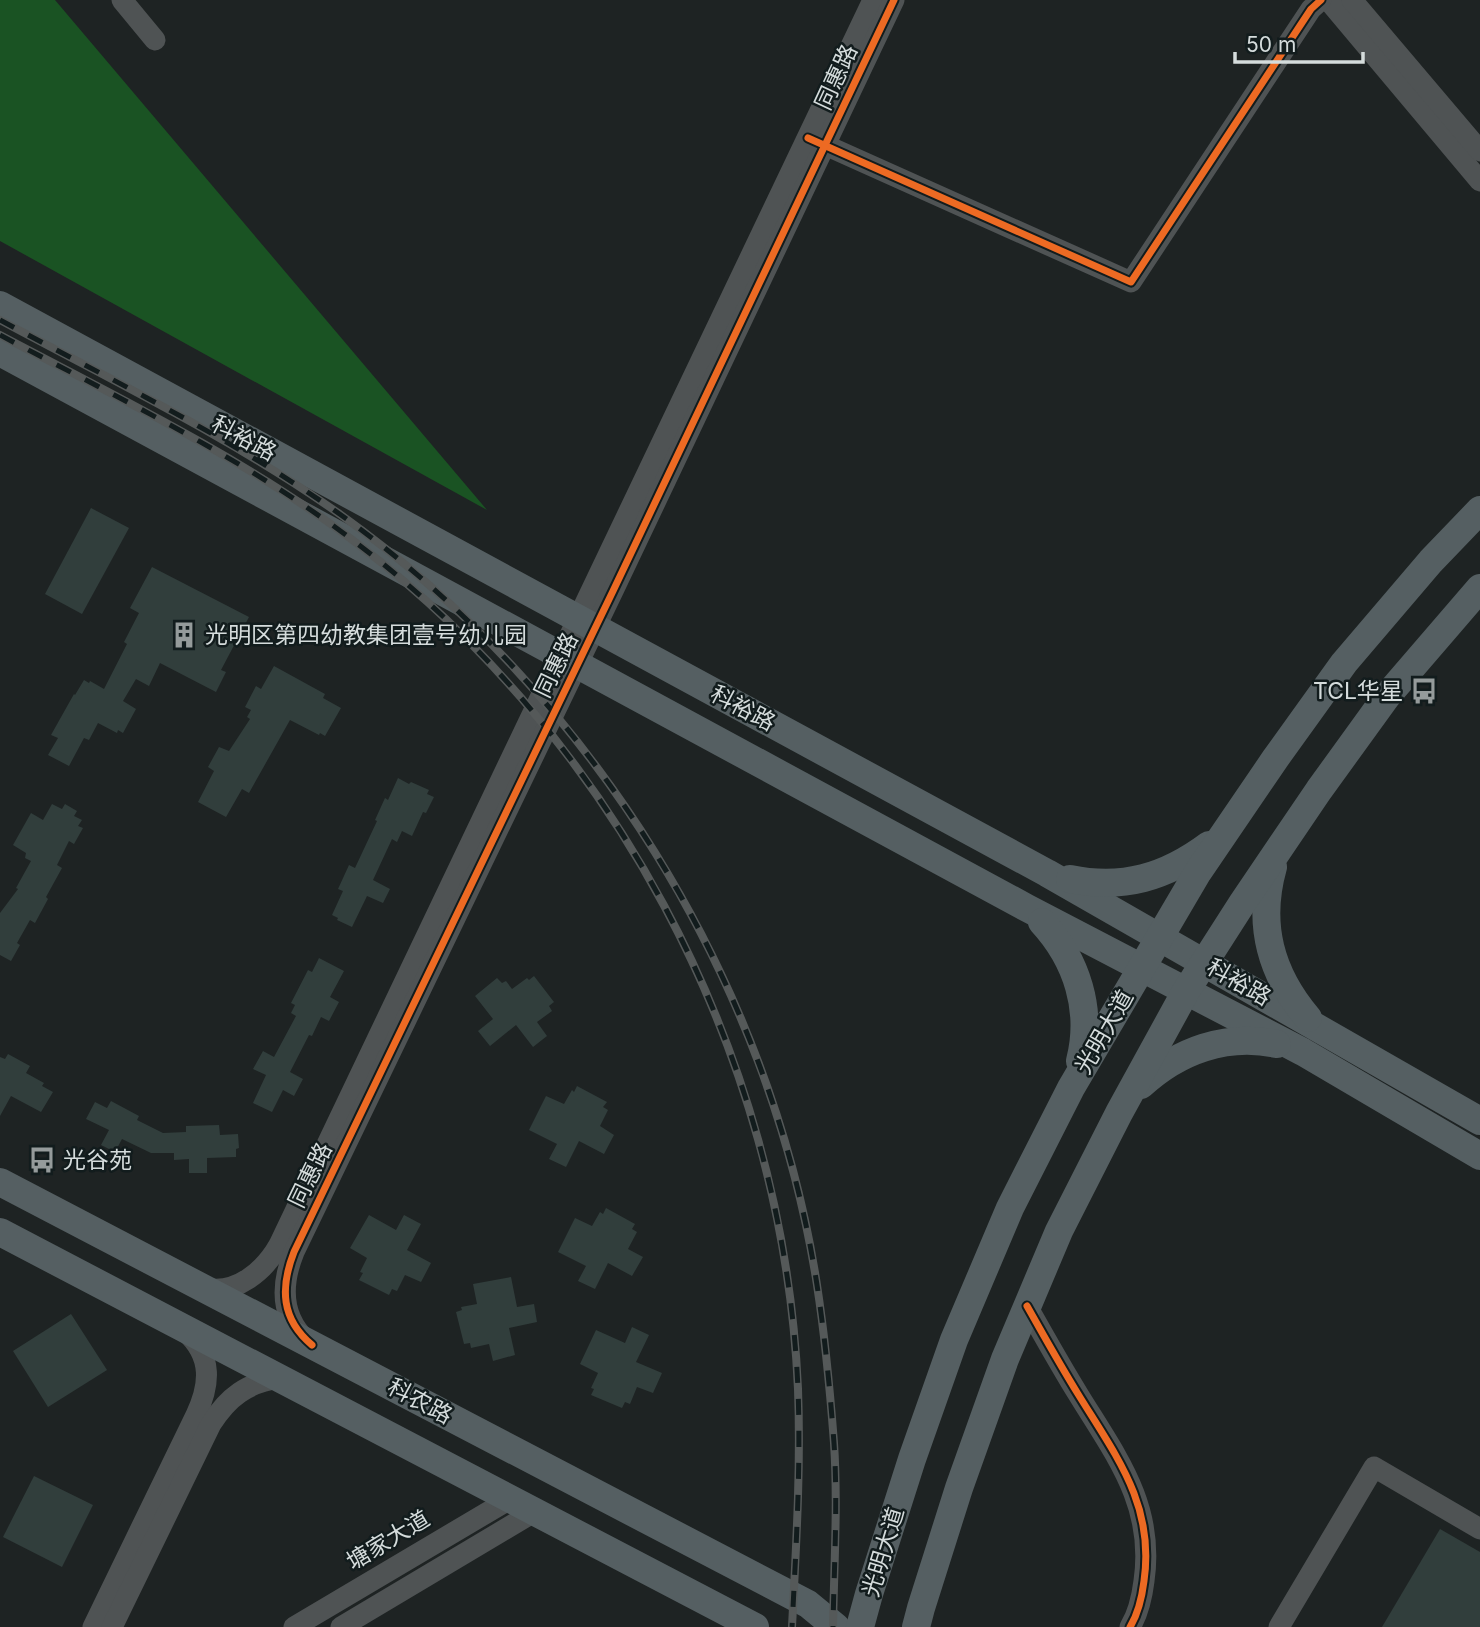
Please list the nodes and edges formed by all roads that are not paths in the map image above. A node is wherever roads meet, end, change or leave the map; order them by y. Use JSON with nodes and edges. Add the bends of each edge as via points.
{"nodes":[{"id":1,"x":122,"y":0,"type":"edge"},
{"id":2,"x":873,"y":0,"type":"edge"},
{"id":3,"x":894,"y":0,"type":"edge"},
{"id":4,"x":1321,"y":0,"type":"edge"},
{"id":5,"x":1328,"y":0,"type":"edge"},
{"id":6,"x":1352,"y":0,"type":"edge"},
{"id":7,"x":155,"y":40,"type":"dead end"},
{"id":8,"x":817,"y":141,"type":"junction"},
{"id":9,"x":1480,"y":151,"type":"edge"},
{"id":10,"x":1480,"y":181,"type":"edge"},
{"id":11,"x":0,"y":305,"type":"edge"},
{"id":12,"x":0,"y":352,"type":"edge"},
{"id":13,"x":1480,"y":510,"type":"edge"},
{"id":14,"x":1480,"y":588,"type":"edge"},
{"id":15,"x":587,"y":623,"type":"junction"},
{"id":16,"x":569,"y":660,"type":"junction"},
{"id":17,"x":1235,"y":817,"type":"junction"},
{"id":18,"x":1282,"y":845,"type":"junction"},
{"id":19,"x":1047,"y":873,"type":"junction"},
{"id":20,"x":1027,"y":908,"type":"junction"},
{"id":21,"x":1160,"y":937,"type":"junction"},
{"id":22,"x":1204,"y":962,"type":"junction"},
{"id":23,"x":1142,"y":968,"type":"junction"},
{"id":24,"x":1186,"y":991,"type":"junction"},
{"id":25,"x":1321,"y":1030,"type":"junction"},
{"id":26,"x":1303,"y":1052,"type":"junction"},
{"id":27,"x":1071,"y":1088,"type":"junction"},
{"id":28,"x":1119,"y":1113,"type":"junction"},
{"id":29,"x":1480,"y":1121,"type":"edge"},
{"id":30,"x":1480,"y":1156,"type":"edge"},
{"id":31,"x":0,"y":1182,"type":"edge"},
{"id":32,"x":0,"y":1232,"type":"edge"},
{"id":33,"x":202,"y":1288,"type":"junction"},
{"id":34,"x":1027,"y":1306,"type":"junction"},
{"id":35,"x":179,"y":1326,"type":"junction"},
{"id":36,"x":312,"y":1345,"type":"junction"},
{"id":37,"x":279,"y":1378,"type":"junction"},
{"id":38,"x":510,"y":1499,"type":"junction"},
{"id":39,"x":534,"y":1512,"type":"junction"},
{"id":40,"x":1480,"y":1529,"type":"edge"},
{"id":41,"x":93,"y":1627,"type":"edge"},
{"id":42,"x":112,"y":1627,"type":"edge"},
{"id":43,"x":295,"y":1627,"type":"edge"},
{"id":44,"x":341,"y":1627,"type":"edge"},
{"id":45,"x":755,"y":1627,"type":"edge"},
{"id":46,"x":836,"y":1627,"type":"edge"},
{"id":47,"x":860,"y":1627,"type":"edge"},
{"id":48,"x":916,"y":1627,"type":"edge"},
{"id":49,"x":1130,"y":1627,"type":"edge"},
{"id":50,"x":1279,"y":1627,"type":"edge"}],
"edges":[{"from":1,"to":7,"type":"street"},
{"from":2,"to":8,"type":"street","name":"同惠路"},
{"from":3,"to":8,"type":"street","name":"同惠路"},
{"from":4,"to":8,"type":"street","via":[[1131,282]]},
{"from":5,"to":10,"type":"street"},
{"from":6,"to":9,"type":"street"},
{"from":8,"to":15,"type":"street","name":"同惠路"},
{"from":11,"to":15,"type":"main road","name":"科裕路"},
{"from":12,"to":16,"type":"main road","name":"科裕路"},
{"from":13,"to":17,"type":"main road","name":"光明大道","via":[[1344,663]]},
{"from":14,"to":18,"type":"main road","via":[[1387,696]]},
{"from":15,"to":16,"type":"street","name":"同惠路"},
{"from":15,"to":19,"type":"main road","name":"科裕路"},
{"from":16,"to":20,"type":"main road","name":"科裕路"},
{"from":16,"to":33,"type":"street","name":"同惠路","via":[[279,1245],[268,1262],[245,1280],[219,1290]]},
{"from":16,"to":36,"type":"street","name":"同惠路","via":[[288,1267],[284,1290],[288,1310],[298,1331]]},
{"from":17,"to":19,"type":"main road","via":[[1209,845],[1160,874],[1103,884]]},
{"from":17,"to":21,"type":"main road","name":"光明大道"},
{"from":18,"to":22,"type":"main road"},
{"from":18,"to":25,"type":"main road","via":[[1269,881],[1268,939],[1287,989]]},
{"from":19,"to":21,"type":"main road","name":"科裕路"},
{"from":20,"to":23,"type":"main road","name":"科裕路"},
{"from":20,"to":27,"type":"main road","via":[[1053,933],[1079,981],[1085,1035]]},
{"from":21,"to":22,"type":"main road","name":"科裕路"},
{"from":21,"to":23,"type":"main road","name":"光明大道"},
{"from":22,"to":24,"type":"main road"},
{"from":22,"to":25,"type":"main road","name":"科裕路"},
{"from":23,"to":24,"type":"main road","name":"科裕路"},
{"from":23,"to":27,"type":"main road","name":"光明大道"},
{"from":24,"to":26,"type":"main road","name":"科裕路"},
{"from":24,"to":28,"type":"main road"},
{"from":25,"to":29,"type":"main road","name":"科裕路"},
{"from":26,"to":28,"type":"main road","via":[[1252,1041],[1201,1047],[1154,1073]]},
{"from":26,"to":30,"type":"main road","name":"科裕路"},
{"from":27,"to":47,"type":"main road","name":"光明大道","via":[[1010,1208],[954,1340]]},
{"from":28,"to":34,"type":"main road"},
{"from":31,"to":33,"type":"main road","name":"科农路"},
{"from":32,"to":35,"type":"main road","name":"科农路"},
{"from":33,"to":36,"type":"main road","name":"科农路"},
{"from":34,"to":48,"type":"main road","via":[[959,1488]]},
{"from":34,"to":49,"type":"street","via":[[1123,1468],[1138,1503],[1146,1570],[1143,1594]]},
{"from":35,"to":37,"type":"main road","name":"科农路"},
{"from":35,"to":41,"type":"street","via":[[195,1341],[204,1359],[205,1392]]},
{"from":36,"to":46,"type":"main road","name":"科农路","via":[[808,1604]]},
{"from":37,"to":38,"type":"main road","name":"科农路"},
{"from":37,"to":42,"type":"street","via":[[247,1388],[221,1409]]},
{"from":38,"to":39,"type":"main road","name":"科农路"},
{"from":38,"to":43,"type":"street","name":"塘家大道"},
{"from":39,"to":44,"type":"street"},
{"from":39,"to":45,"type":"main road","name":"科农路"},
{"from":40,"to":50,"type":"street","via":[[1374,1467]]}]}
